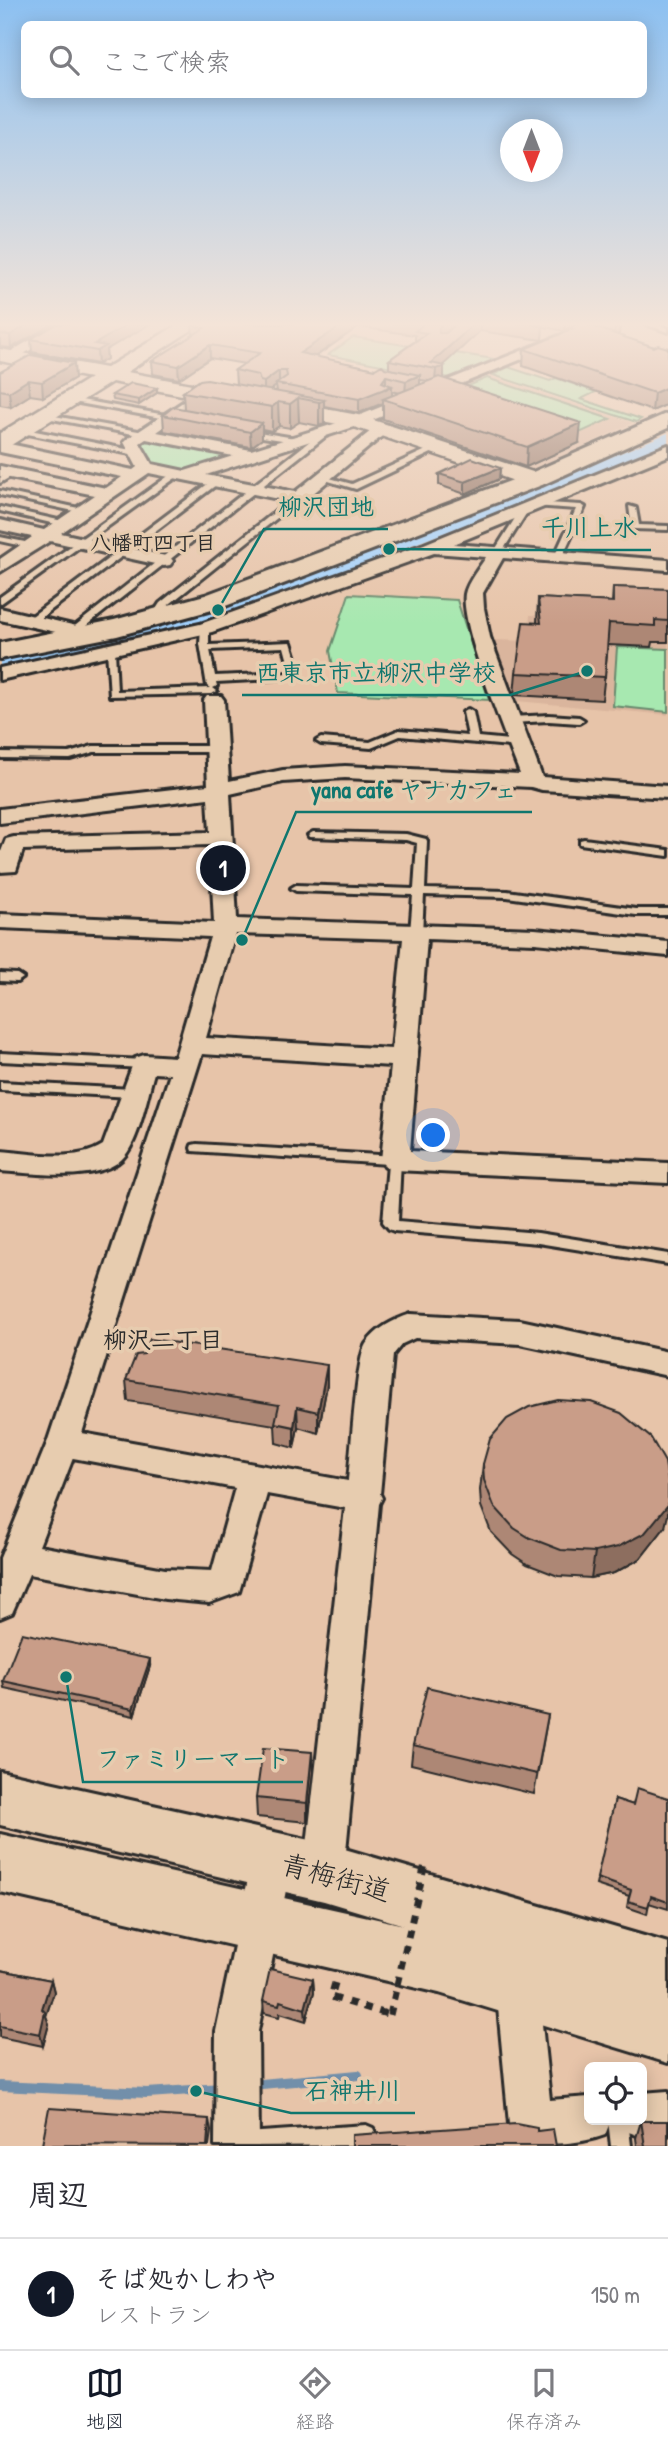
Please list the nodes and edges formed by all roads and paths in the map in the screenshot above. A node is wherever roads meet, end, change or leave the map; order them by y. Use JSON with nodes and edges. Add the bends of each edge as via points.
{"nodes":[{"id":1,"x":30,"y":424,"type":"edge"},
{"id":2,"x":89,"y":424,"type":"edge"},
{"id":3,"x":158,"y":424,"type":"edge"},
{"id":4,"x":346,"y":424,"type":"edge"},
{"id":5,"x":367,"y":424,"type":"edge"},
{"id":6,"x":661,"y":424,"type":"edge"},
{"id":7,"x":332,"y":428,"type":"junction"},
{"id":8,"x":231,"y":429,"type":"edge"},
{"id":9,"x":382,"y":429,"type":"junction"},
{"id":10,"x":20,"y":430,"type":"junction"},
{"id":11,"x":144,"y":434,"type":"junction"},
{"id":12,"x":295,"y":440,"type":"junction"},
{"id":13,"x":0,"y":442,"type":"edge"},
{"id":14,"x":0,"y":447,"type":"edge"},
{"id":15,"x":438,"y":448,"type":"junction"},
{"id":16,"x":666,"y":454,"type":"edge"},
{"id":17,"x":250,"y":455,"type":"junction"},
{"id":18,"x":139,"y":465,"type":"junction"},
{"id":19,"x":4,"y":475,"type":"edge"},
{"id":20,"x":181,"y":475,"type":"junction"},
{"id":21,"x":322,"y":478,"type":"junction"},
{"id":22,"x":216,"y":482,"type":"junction"},
{"id":23,"x":256,"y":490,"type":"junction"},
{"id":24,"x":0,"y":493,"type":"edge"},
{"id":25,"x":108,"y":493,"type":"junction"},
{"id":26,"x":531,"y":497,"type":"junction"},
{"id":27,"x":298,"y":498,"type":"junction"},
{"id":28,"x":632,"y":508,"type":"dead end"},
{"id":29,"x":0,"y":509,"type":"edge"},
{"id":30,"x":83,"y":511,"type":"junction"},
{"id":31,"x":0,"y":524,"type":"edge"},
{"id":32,"x":64,"y":524,"type":"junction"},
{"id":33,"x":668,"y":528,"type":"edge"},
{"id":34,"x":47,"y":535,"type":"junction"},
{"id":35,"x":0,"y":539,"type":"edge"},
{"id":36,"x":81,"y":543,"type":"junction"},
{"id":37,"x":32,"y":545,"type":"junction"},
{"id":38,"x":429,"y":548,"type":"junction"},
{"id":39,"x":123,"y":552,"type":"junction"},
{"id":40,"x":497,"y":553,"type":"junction"},
{"id":41,"x":558,"y":557,"type":"junction"},
{"id":42,"x":4,"y":560,"type":"edge"},
{"id":43,"x":164,"y":561,"type":"junction"},
{"id":44,"x":668,"y":565,"type":"edge"},
{"id":45,"x":0,"y":601,"type":"edge"},
{"id":46,"x":0,"y":614,"type":"edge"},
{"id":47,"x":153,"y":620,"type":"junction"},
{"id":48,"x":31,"y":621,"type":"junction"},
{"id":49,"x":205,"y":628,"type":"junction"},
{"id":50,"x":74,"y":634,"type":"junction"},
{"id":51,"x":205,"y":648,"type":"junction"},
{"id":52,"x":111,"y":650,"type":"junction"},
{"id":53,"x":0,"y":651,"type":"edge"},
{"id":54,"x":0,"y":674,"type":"edge"},
{"id":55,"x":211,"y":679,"type":"junction"},
{"id":56,"x":213,"y":696,"type":"junction"},
{"id":57,"x":468,"y":712,"type":"dead end"},
{"id":58,"x":511,"y":720,"type":"junction"},
{"id":59,"x":579,"y":720,"type":"dead end"},
{"id":60,"x":474,"y":740,"type":"junction"},
{"id":61,"x":321,"y":741,"type":"dead end"},
{"id":62,"x":520,"y":744,"type":"junction"},
{"id":63,"x":216,"y":749,"type":"junction"},
{"id":64,"x":0,"y":755,"type":"edge"},
{"id":65,"x":533,"y":781,"type":"junction"},
{"id":66,"x":218,"y":790,"type":"junction"},
{"id":67,"x":668,"y":792,"type":"edge"},
{"id":68,"x":0,"y":816,"type":"edge"},
{"id":69,"x":313,"y":835,"type":"dead end"},
{"id":70,"x":220,"y":838,"type":"junction"},
{"id":71,"x":584,"y":842,"type":"dead end"},
{"id":72,"x":668,"y":853,"type":"edge"},
{"id":73,"x":0,"y":866,"type":"edge"},
{"id":74,"x":296,"y":888,"type":"dead end"},
{"id":75,"x":419,"y":892,"type":"junction"},
{"id":76,"x":668,"y":912,"type":"edge"},
{"id":77,"x":0,"y":921,"type":"edge"},
{"id":78,"x":226,"y":927,"type":"junction"},
{"id":79,"x":416,"y":933,"type":"junction"},
{"id":80,"x":668,"y":949,"type":"edge"},
{"id":81,"x":0,"y":977,"type":"edge"},
{"id":82,"x":17,"y":978,"type":"dead end"},
{"id":83,"x":189,"y":1055,"type":"junction"},
{"id":84,"x":0,"y":1057,"type":"edge"},
{"id":85,"x":404,"y":1058,"type":"junction"},
{"id":86,"x":144,"y":1064,"type":"junction"},
{"id":87,"x":0,"y":1086,"type":"edge"},
{"id":88,"x":132,"y":1093,"type":"junction"},
{"id":89,"x":197,"y":1148,"type":"dead end"},
{"id":90,"x":395,"y":1160,"type":"junction"},
{"id":91,"x":0,"y":1161,"type":"edge"},
{"id":92,"x":668,"y":1172,"type":"edge"},
{"id":93,"x":668,"y":1259,"type":"edge"},
{"id":94,"x":668,"y":1364,"type":"edge"},
{"id":95,"x":62,"y":1443,"type":"junction"},
{"id":96,"x":254,"y":1478,"type":"junction"},
{"id":97,"x":365,"y":1498,"type":"junction"},
{"id":98,"x":19,"y":1557,"type":"junction"},
{"id":99,"x":0,"y":1602,"type":"edge"},
{"id":100,"x":0,"y":1798,"type":"edge"},
{"id":101,"x":0,"y":1863,"type":"edge"},
{"id":102,"x":425,"y":1864,"type":"dead end"},
{"id":103,"x":298,"y":1866,"type":"junction"},
{"id":104,"x":257,"y":1920,"type":"junction"},
{"id":105,"x":668,"y":1973,"type":"edge"},
{"id":106,"x":335,"y":1983,"type":"dead end"},
{"id":107,"x":519,"y":2010,"type":"junction"},
{"id":108,"x":668,"y":2032,"type":"edge"},
{"id":109,"x":668,"y":2113,"type":"edge"},
{"id":110,"x":647,"y":2115,"type":"edge"},
{"id":111,"x":584,"y":2119,"type":"edge"},
{"id":112,"x":619,"y":2125,"type":"edge"},
{"id":113,"x":384,"y":2134,"type":"edge"},
{"id":114,"x":237,"y":2135,"type":"edge"},
{"id":115,"x":621,"y":2146,"type":"edge"}],
"edges":[{"from":1,"to":10,"type":"street"},
{"from":2,"to":11,"type":"lane"},
{"from":3,"to":11,"type":"street"},
{"from":4,"to":7,"type":"street"},
{"from":5,"to":9,"type":"street"},
{"from":6,"to":26,"type":"main road"},
{"from":7,"to":12,"type":"street"},
{"from":7,"to":23,"type":"lane"},
{"from":8,"to":12,"type":"lane"},
{"from":9,"to":15,"type":"street"},
{"from":9,"to":21,"type":"street"},
{"from":10,"to":13,"type":"street"},
{"from":10,"to":18,"type":"lane"},
{"from":11,"to":17,"type":"street"},
{"from":11,"to":18,"type":"street","via":[[132,442]]},
{"from":12,"to":17,"type":"street"},
{"from":14,"to":18,"type":"street"},
{"from":15,"to":21,"type":"lane","via":[[353,487]]},
{"from":15,"to":26,"type":"street"},
{"from":16,"to":26,"type":"street","via":[[563,492]]},
{"from":17,"to":20,"type":"street"},
{"from":18,"to":20,"type":"street"},
{"from":18,"to":25,"type":"street"},
{"from":19,"to":25,"type":"street"},
{"from":20,"to":22,"type":"street"},
{"from":20,"to":36,"type":"lane"},
{"from":21,"to":27,"type":"street"},
{"from":22,"to":23,"type":"street"},
{"from":22,"to":39,"type":"lane"},
{"from":23,"to":27,"type":"street"},
{"from":23,"to":43,"type":"lane"},
{"from":24,"to":30,"type":"lane"},
{"from":25,"to":30,"type":"street"},
{"from":26,"to":38,"type":"street"},
{"from":26,"to":40,"type":"lane"},
{"from":26,"to":41,"type":"lane","via":[[581,507]]},
{"from":26,"to":47,"type":"main road"},
{"from":27,"to":47,"type":"lane","via":[[163,605]]},
{"from":28,"to":33,"type":"lane","via":[[635,527]]},
{"from":29,"to":32,"type":"lane"},
{"from":30,"to":32,"type":"street"},
{"from":31,"to":34,"type":"street"},
{"from":32,"to":34,"type":"street"},
{"from":34,"to":36,"type":"street"},
{"from":34,"to":37,"type":"street"},
{"from":35,"to":37,"type":"lane"},
{"from":36,"to":39,"type":"street"},
{"from":36,"to":45,"type":"lane"},
{"from":37,"to":42,"type":"street"},
{"from":38,"to":40,"type":"street"},
{"from":38,"to":49,"type":"street"},
{"from":39,"to":43,"type":"street"},
{"from":39,"to":48,"type":"lane"},
{"from":40,"to":41,"type":"street"},
{"from":40,"to":58,"type":"street","via":[[474,593],[475,608]]},
{"from":41,"to":44,"type":"street"},
{"from":43,"to":50,"type":"lane"},
{"from":46,"to":48,"type":"street"},
{"from":47,"to":50,"type":"main road"},
{"from":48,"to":50,"type":"street"},
{"from":49,"to":51,"type":"lane"},
{"from":49,"to":52,"type":"street"},
{"from":50,"to":53,"type":"main road"},
{"from":51,"to":55,"type":"lane"},
{"from":51,"to":55,"type":"lane","via":[[288,643],[296,675]]},
{"from":52,"to":54,"type":"street"},
{"from":52,"to":56,"type":"lane","via":[[113,694]]},
{"from":55,"to":56,"type":"lane"},
{"from":56,"to":63,"type":"street"},
{"from":57,"to":60,"type":"lane"},
{"from":58,"to":59,"type":"lane"},
{"from":58,"to":62,"type":"street"},
{"from":60,"to":61,"type":"lane","via":[[399,733],[371,745]]},
{"from":60,"to":62,"type":"lane"},
{"from":62,"to":65,"type":"street"},
{"from":63,"to":64,"type":"lane"},
{"from":63,"to":66,"type":"street"},
{"from":65,"to":66,"type":"street","via":[[345,772],[283,776]]},
{"from":65,"to":67,"type":"street"},
{"from":66,"to":68,"type":"street"},
{"from":66,"to":70,"type":"street"},
{"from":69,"to":75,"type":"lane","via":[[422,841]]},
{"from":70,"to":73,"type":"street","via":[[14,844],[8,866]]},
{"from":70,"to":78,"type":"street"},
{"from":71,"to":72,"type":"lane"},
{"from":74,"to":75,"type":"lane"},
{"from":75,"to":76,"type":"lane","via":[[507,894],[636,912]]},
{"from":75,"to":79,"type":"lane"},
{"from":77,"to":78,"type":"street"},
{"from":78,"to":79,"type":"street"},
{"from":78,"to":83,"type":"street"},
{"from":79,"to":80,"type":"street","via":[[535,936]]},
{"from":79,"to":85,"type":"street"},
{"from":81,"to":82,"type":"lane"},
{"from":83,"to":85,"type":"street"},
{"from":83,"to":86,"type":"street"},
{"from":83,"to":95,"type":"street"},
{"from":84,"to":86,"type":"lane"},
{"from":85,"to":90,"type":"street"},
{"from":86,"to":88,"type":"street"},
{"from":87,"to":88,"type":"lane"},
{"from":88,"to":91,"type":"street","via":[[112,1152],[87,1164]]},
{"from":89,"to":90,"type":"lane"},
{"from":90,"to":92,"type":"street"},
{"from":90,"to":93,"type":"lane","via":[[390,1222],[394,1226],[538,1238]]},
{"from":94,"to":97,"type":"street","via":[[520,1332],[411,1326],[391,1336],[378,1351]]},
{"from":95,"to":96,"type":"street"},
{"from":95,"to":98,"type":"street"},
{"from":96,"to":97,"type":"street"},
{"from":96,"to":98,"type":"street","via":[[227,1581],[209,1588]]},
{"from":97,"to":103,"type":"street"},
{"from":98,"to":99,"type":"street"},
{"from":100,"to":103,"type":"main road","name":"青梅街道"},
{"from":101,"to":104,"type":"main road"},
{"from":102,"to":106,"type":"path","bridge":true,"via":[[390,2015],[331,1997]]},
{"from":103,"to":104,"type":"street"},
{"from":103,"to":105,"type":"main road","name":"青梅街道"},
{"from":104,"to":107,"type":"main road","via":[[439,1962]]},
{"from":104,"to":114,"type":"street","via":[[237,2031]]},
{"from":107,"to":108,"type":"main road"},
{"from":107,"to":111,"type":"street","via":[[522,2118]]},
{"from":109,"to":110,"type":"street"},
{"from":112,"to":115,"type":"lane"},
{"from":113,"to":114,"type":"lane"}]}
